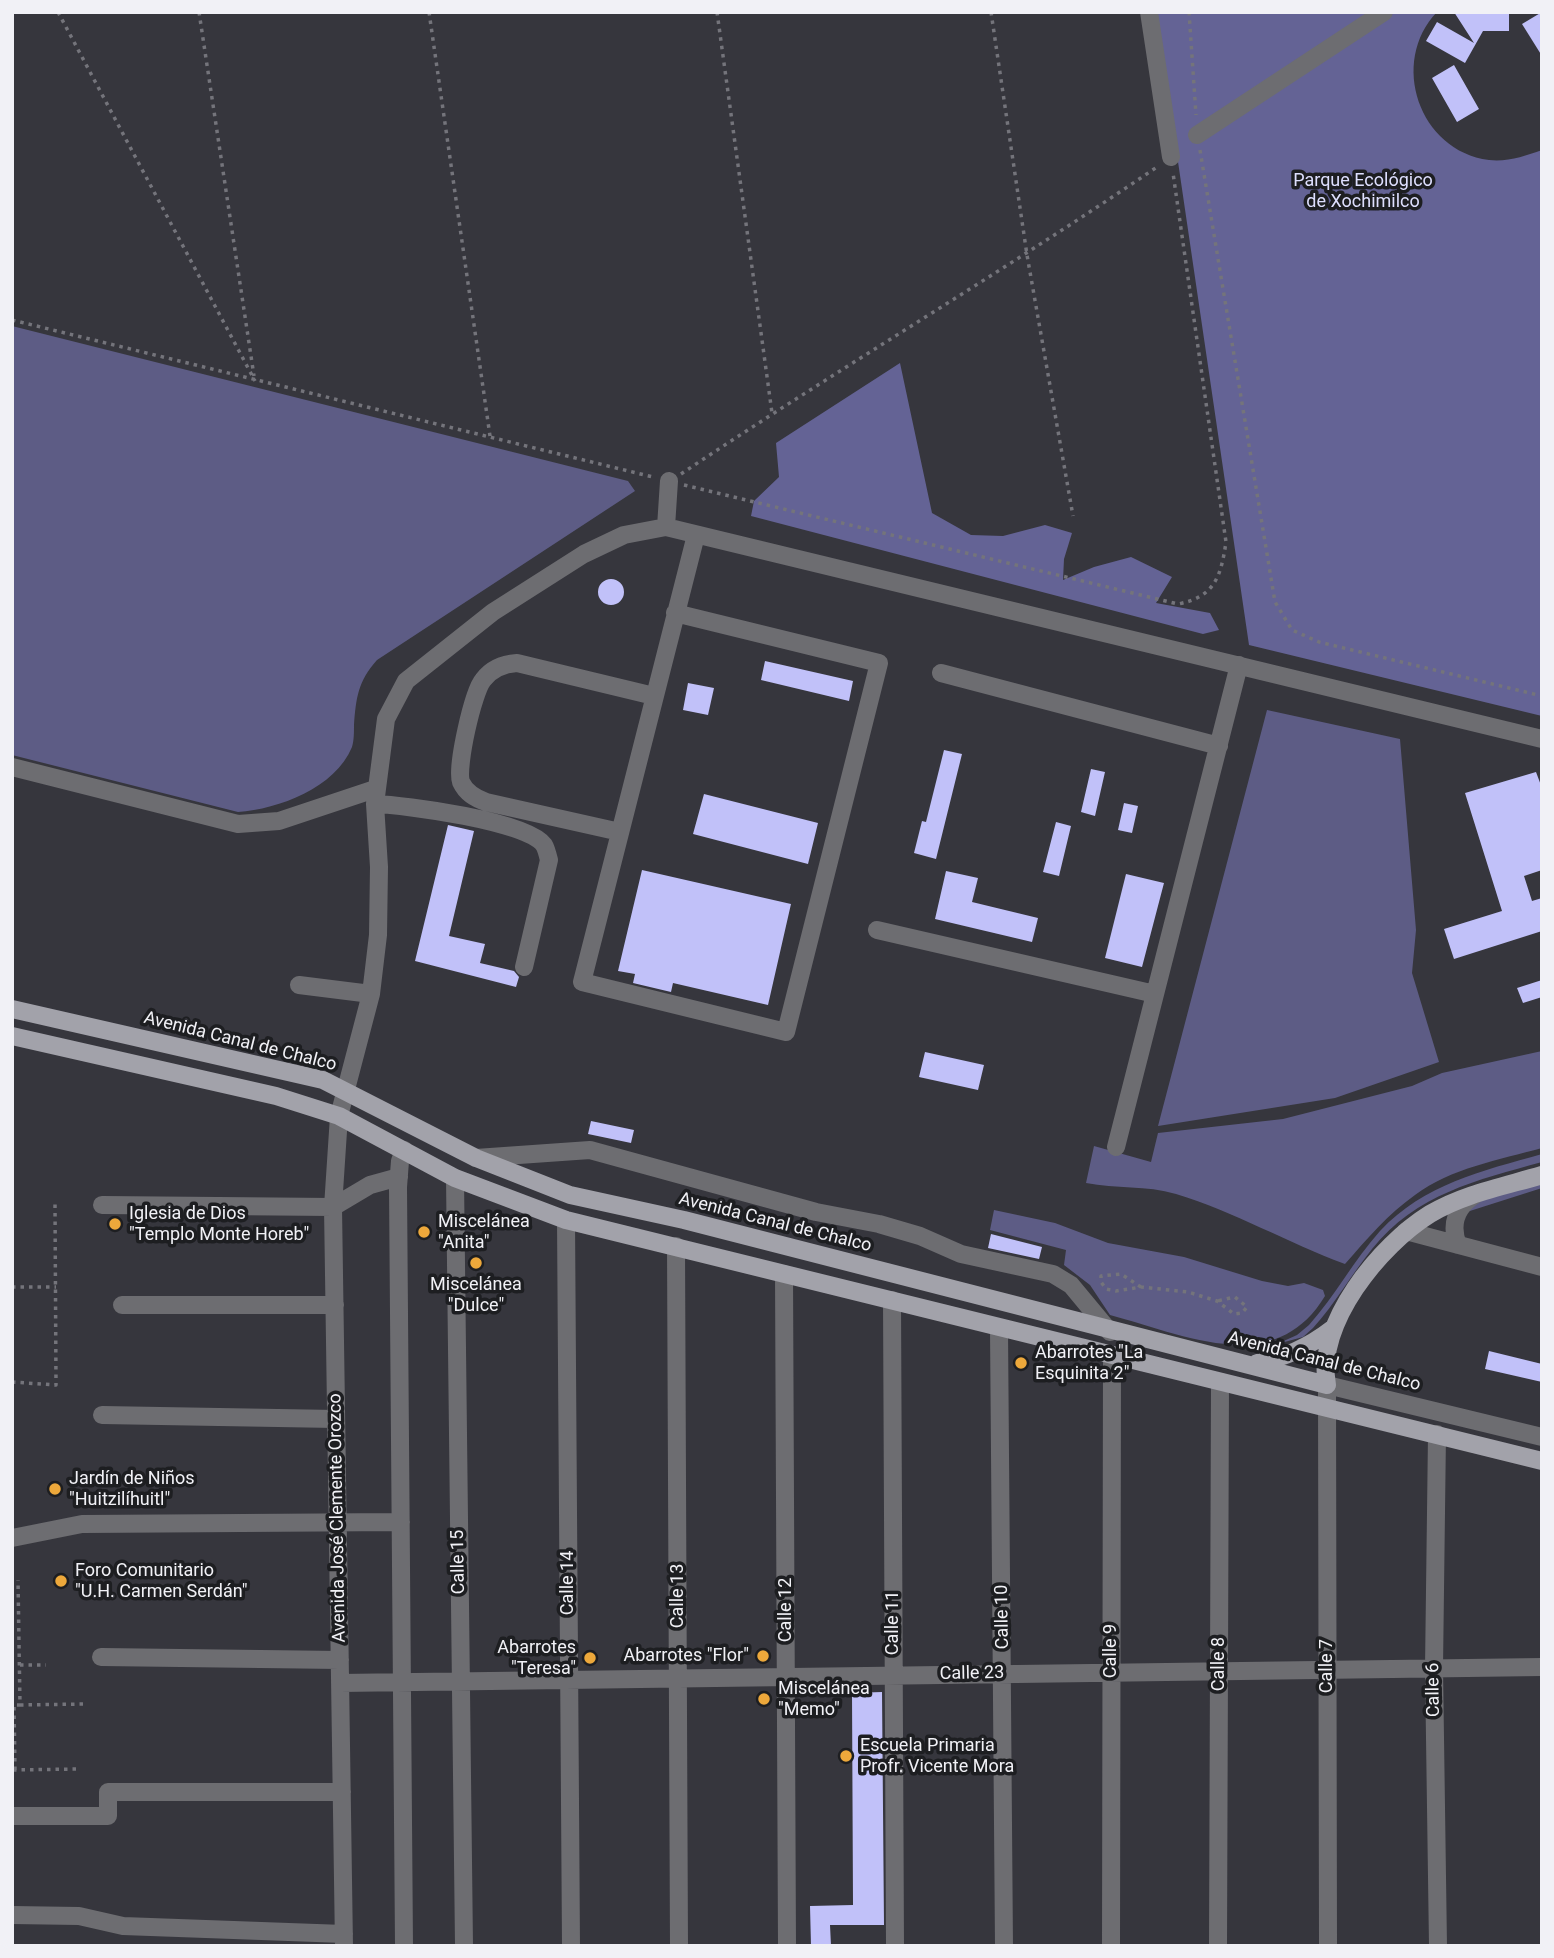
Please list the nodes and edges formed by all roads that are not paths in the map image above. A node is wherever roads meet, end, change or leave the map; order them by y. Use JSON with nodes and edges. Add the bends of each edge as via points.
{"nodes":[{"id":1,"x":1149,"y":12,"type":"edge"},
{"id":2,"x":1384,"y":12,"type":"edge"},
{"id":3,"x":1197,"y":135,"type":"road end"},
{"id":4,"x":1171,"y":157,"type":"road end"},
{"id":5,"x":669,"y":481,"type":"road end"},
{"id":6,"x":666,"y":527,"type":"junction"},
{"id":7,"x":696,"y":535,"type":"junction"},
{"id":8,"x":675,"y":613,"type":"junction"},
{"id":9,"x":1239,"y":665,"type":"junction"},
{"id":10,"x":941,"y":673,"type":"dead end"},
{"id":11,"x":654,"y":696,"type":"junction"},
{"id":12,"x":1542,"y":739,"type":"edge"},
{"id":13,"x":1219,"y":746,"type":"junction"},
{"id":14,"x":12,"y":767,"type":"edge"},
{"id":15,"x":375,"y":796,"type":"junction"},
{"id":16,"x":620,"y":832,"type":"junction"},
{"id":17,"x":877,"y":930,"type":"dead end"},
{"id":18,"x":524,"y":967,"type":"dead end"},
{"id":19,"x":299,"y":985,"type":"dead end"},
{"id":20,"x":371,"y":994,"type":"junction"},
{"id":21,"x":1155,"y":994,"type":"junction"},
{"id":22,"x":12,"y":1009,"type":"edge"},
{"id":23,"x":12,"y":1036,"type":"edge"},
{"id":24,"x":346,"y":1091,"type":"junction"},
{"id":25,"x":339,"y":1116,"type":"junction"},
{"id":26,"x":1116,"y":1147,"type":"dead end"},
{"id":27,"x":404,"y":1150,"type":"junction"},
{"id":28,"x":476,"y":1158,"type":"junction"},
{"id":29,"x":1542,"y":1175,"type":"edge"},
{"id":30,"x":399,"y":1177,"type":"junction"},
{"id":31,"x":455,"y":1178,"type":"junction"},
{"id":32,"x":1475,"y":1195,"type":"junction"},
{"id":33,"x":102,"y":1205,"type":"dead end"},
{"id":34,"x":333,"y":1207,"type":"junction"},
{"id":35,"x":566,"y":1220,"type":"junction"},
{"id":36,"x":1406,"y":1231,"type":"junction"},
{"id":37,"x":1458,"y":1245,"type":"junction"},
{"id":38,"x":676,"y":1246,"type":"junction"},
{"id":39,"x":1542,"y":1267,"type":"edge"},
{"id":40,"x":784,"y":1274,"type":"junction"},
{"id":41,"x":892,"y":1300,"type":"junction"},
{"id":42,"x":335,"y":1305,"type":"junction"},
{"id":43,"x":122,"y":1306,"type":"dead end"},
{"id":44,"x":1336,"y":1322,"type":"junction"},
{"id":45,"x":999,"y":1330,"type":"junction"},
{"id":46,"x":1111,"y":1332,"type":"junction"},
{"id":47,"x":1112,"y":1356,"type":"junction"},
{"id":48,"x":1252,"y":1364,"type":"junction"},
{"id":49,"x":1220,"y":1382,"type":"junction"},
{"id":50,"x":1327,"y":1385,"type":"junction"},
{"id":51,"x":1328,"y":1407,"type":"junction"},
{"id":52,"x":102,"y":1415,"type":"dead end"},
{"id":53,"x":336,"y":1419,"type":"junction"},
{"id":54,"x":1437,"y":1434,"type":"junction"},
{"id":55,"x":1542,"y":1437,"type":"edge"},
{"id":56,"x":1542,"y":1461,"type":"edge"},
{"id":57,"x":338,"y":1522,"type":"junction"},
{"id":58,"x":401,"y":1522,"type":"junction"},
{"id":59,"x":12,"y":1538,"type":"edge"},
{"id":60,"x":101,"y":1657,"type":"dead end"},
{"id":61,"x":340,"y":1660,"type":"junction"},
{"id":62,"x":1542,"y":1667,"type":"edge"},
{"id":63,"x":1434,"y":1668,"type":"junction"},
{"id":64,"x":1326,"y":1670,"type":"junction"},
{"id":65,"x":1219,"y":1671,"type":"junction"},
{"id":66,"x":1111,"y":1673,"type":"junction"},
{"id":67,"x":1003,"y":1674,"type":"junction"},
{"id":68,"x":894,"y":1676,"type":"junction"},
{"id":69,"x":786,"y":1677,"type":"junction"},
{"id":70,"x":678,"y":1678,"type":"junction"},
{"id":71,"x":569,"y":1680,"type":"junction"},
{"id":72,"x":460,"y":1681,"type":"junction"},
{"id":73,"x":403,"y":1682,"type":"junction"},
{"id":74,"x":340,"y":1683,"type":"junction"},
{"id":75,"x":342,"y":1792,"type":"junction"},
{"id":76,"x":12,"y":1816,"type":"edge"},
{"id":77,"x":12,"y":1915,"type":"edge"},
{"id":78,"x":344,"y":1940,"type":"edge"},
{"id":79,"x":404,"y":1946,"type":"edge"},
{"id":80,"x":464,"y":1946,"type":"edge"},
{"id":81,"x":570,"y":1946,"type":"edge"},
{"id":82,"x":679,"y":1946,"type":"edge"},
{"id":83,"x":788,"y":1946,"type":"edge"},
{"id":84,"x":895,"y":1946,"type":"edge"},
{"id":85,"x":1004,"y":1946,"type":"edge"},
{"id":86,"x":1111,"y":1946,"type":"edge"},
{"id":87,"x":1218,"y":1946,"type":"edge"},
{"id":88,"x":1328,"y":1946,"type":"edge"},
{"id":89,"x":1438,"y":1946,"type":"edge"}],
"edges":[{"from":1,"to":4,"type":"street"},
{"from":2,"to":3,"type":"street"},
{"from":5,"to":6,"type":"street"},
{"from":6,"to":7,"type":"street"},
{"from":6,"to":15,"type":"street","name":"Avenida José Clemente Orozco","via":[[624,535],[584,554],[493,612],[406,681],[386,719]]},
{"from":7,"to":8,"type":"street"},
{"from":7,"to":9,"type":"street"},
{"from":8,"to":11,"type":"street"},
{"from":8,"to":16,"type":"street","via":[[878,663],[786,1032],[582,982]]},
{"from":9,"to":12,"type":"street"},
{"from":9,"to":13,"type":"street"},
{"from":10,"to":13,"type":"street"},
{"from":11,"to":16,"type":"street"},
{"from":11,"to":16,"type":"street","via":[[517,663],[497,667],[479,685],[459,766],[471,795]]},
{"from":13,"to":21,"type":"street"},
{"from":14,"to":15,"type":"street","via":[[238,824],[279,821]]},
{"from":15,"to":18,"type":"street","via":[[469,817],[531,835],[544,844],[549,860]]},
{"from":15,"to":20,"type":"street","name":"Avenida José Clemente Orozco","via":[[378,935]]},
{"from":17,"to":21,"type":"street"},
{"from":19,"to":20,"type":"street"},
{"from":20,"to":24,"type":"street","name":"Avenida José Clemente Orozco"},
{"from":21,"to":26,"type":"street"},
{"from":22,"to":24,"type":"main road","name":"Avenida Canal de Chalco","via":[[323,1080]]},
{"from":23,"to":25,"type":"main road","via":[[276,1096]]},
{"from":24,"to":25,"type":"street","name":"Avenida José Clemente Orozco"},
{"from":24,"to":28,"type":"main road","name":"Avenida Canal de Chalco"},
{"from":25,"to":27,"type":"main road"},
{"from":25,"to":34,"type":"street","name":"Avenida José Clemente Orozco"},
{"from":27,"to":30,"type":"street"},
{"from":27,"to":31,"type":"main road"},
{"from":28,"to":46,"type":"main road","name":"Avenida Canal de Chalco","via":[[570,1195],[684,1220]]},
{"from":28,"to":46,"type":"street","via":[[590,1150],[816,1212],[878,1224],[961,1254],[1053,1274],[1071,1284]]},
{"from":29,"to":32,"type":"main road"},
{"from":30,"to":34,"type":"street","via":[[370,1185]]},
{"from":30,"to":58,"type":"street"},
{"from":31,"to":35,"type":"main road"},
{"from":31,"to":72,"type":"street","name":"Calle 15"},
{"from":32,"to":36,"type":"main road","via":[[1431,1213]]},
{"from":32,"to":37,"type":"street","via":[[1457,1213],[1454,1230]]},
{"from":33,"to":34,"type":"street"},
{"from":34,"to":42,"type":"street","name":"Avenida José Clemente Orozco"},
{"from":35,"to":38,"type":"main road"},
{"from":35,"to":71,"type":"street","name":"Calle 14"},
{"from":36,"to":37,"type":"street"},
{"from":36,"to":44,"type":"main road","via":[[1378,1260]]},
{"from":37,"to":39,"type":"street"},
{"from":38,"to":40,"type":"main road"},
{"from":38,"to":70,"type":"street","name":"Calle 13"},
{"from":40,"to":41,"type":"main road"},
{"from":40,"to":69,"type":"street","name":"Calle 12"},
{"from":41,"to":45,"type":"main road"},
{"from":41,"to":68,"type":"street","name":"Calle 11"},
{"from":42,"to":43,"type":"street"},
{"from":42,"to":53,"type":"street","name":"Avenida José Clemente Orozco"},
{"from":44,"to":48,"type":"main road","via":[[1317,1341]]},
{"from":44,"to":50,"type":"main road","via":[[1326,1353]]},
{"from":45,"to":47,"type":"main road"},
{"from":45,"to":67,"type":"street","name":"Calle 10"},
{"from":46,"to":48,"type":"main road","name":"Avenida Canal de Chalco"},
{"from":47,"to":49,"type":"main road"},
{"from":47,"to":66,"type":"street","name":"Calle 9"},
{"from":48,"to":50,"type":"main road","name":"Avenida Canal de Chalco"},
{"from":49,"to":51,"type":"main road"},
{"from":49,"to":65,"type":"street","name":"Calle 8"},
{"from":50,"to":51,"type":"street","name":"Calle 7"},
{"from":50,"to":55,"type":"street","name":"Avenida Canal de Chalco"},
{"from":51,"to":54,"type":"main road"},
{"from":51,"to":64,"type":"street","name":"Calle 7"},
{"from":52,"to":53,"type":"street"},
{"from":53,"to":57,"type":"street","name":"Avenida José Clemente Orozco"},
{"from":54,"to":56,"type":"main road"},
{"from":54,"to":63,"type":"street","name":"Calle 6"},
{"from":57,"to":58,"type":"street"},
{"from":57,"to":59,"type":"street","via":[[82,1524]]},
{"from":57,"to":61,"type":"street","name":"Avenida José Clemente Orozco"},
{"from":58,"to":73,"type":"street"},
{"from":60,"to":61,"type":"street"},
{"from":61,"to":74,"type":"street","name":"Avenida José Clemente Orozco"},
{"from":62,"to":63,"type":"street","name":"Calle 23"},
{"from":63,"to":64,"type":"street","name":"Calle 23"},
{"from":63,"to":89,"type":"street","name":"Calle 6"},
{"from":64,"to":65,"type":"street","name":"Calle 23"},
{"from":64,"to":88,"type":"street","name":"Calle 7"},
{"from":65,"to":66,"type":"street","name":"Calle 23"},
{"from":65,"to":87,"type":"street","name":"Calle 8"},
{"from":66,"to":67,"type":"street","name":"Calle 23"},
{"from":66,"to":86,"type":"street","name":"Calle 9"},
{"from":67,"to":68,"type":"street","name":"Calle 23"},
{"from":67,"to":85,"type":"street","name":"Calle 10"},
{"from":68,"to":69,"type":"street","name":"Calle 23"},
{"from":68,"to":84,"type":"street","name":"Calle 11"},
{"from":69,"to":70,"type":"street","name":"Calle 23"},
{"from":69,"to":83,"type":"street","name":"Calle 12"},
{"from":70,"to":71,"type":"street","name":"Calle 23"},
{"from":70,"to":82,"type":"street","name":"Calle 13"},
{"from":71,"to":72,"type":"street","name":"Calle 23"},
{"from":71,"to":81,"type":"street","name":"Calle 14"},
{"from":72,"to":73,"type":"street","name":"Calle 23"},
{"from":72,"to":80,"type":"street","name":"Calle 15"},
{"from":73,"to":74,"type":"street","name":"Calle 23"},
{"from":73,"to":79,"type":"street"},
{"from":74,"to":75,"type":"street","name":"Avenida José Clemente Orozco"},
{"from":75,"to":76,"type":"street","via":[[108,1792],[108,1816]]},
{"from":75,"to":78,"type":"street","name":"Avenida José Clemente Orozco"},
{"from":77,"to":78,"type":"street","via":[[79,1916],[122,1926]]}]}
